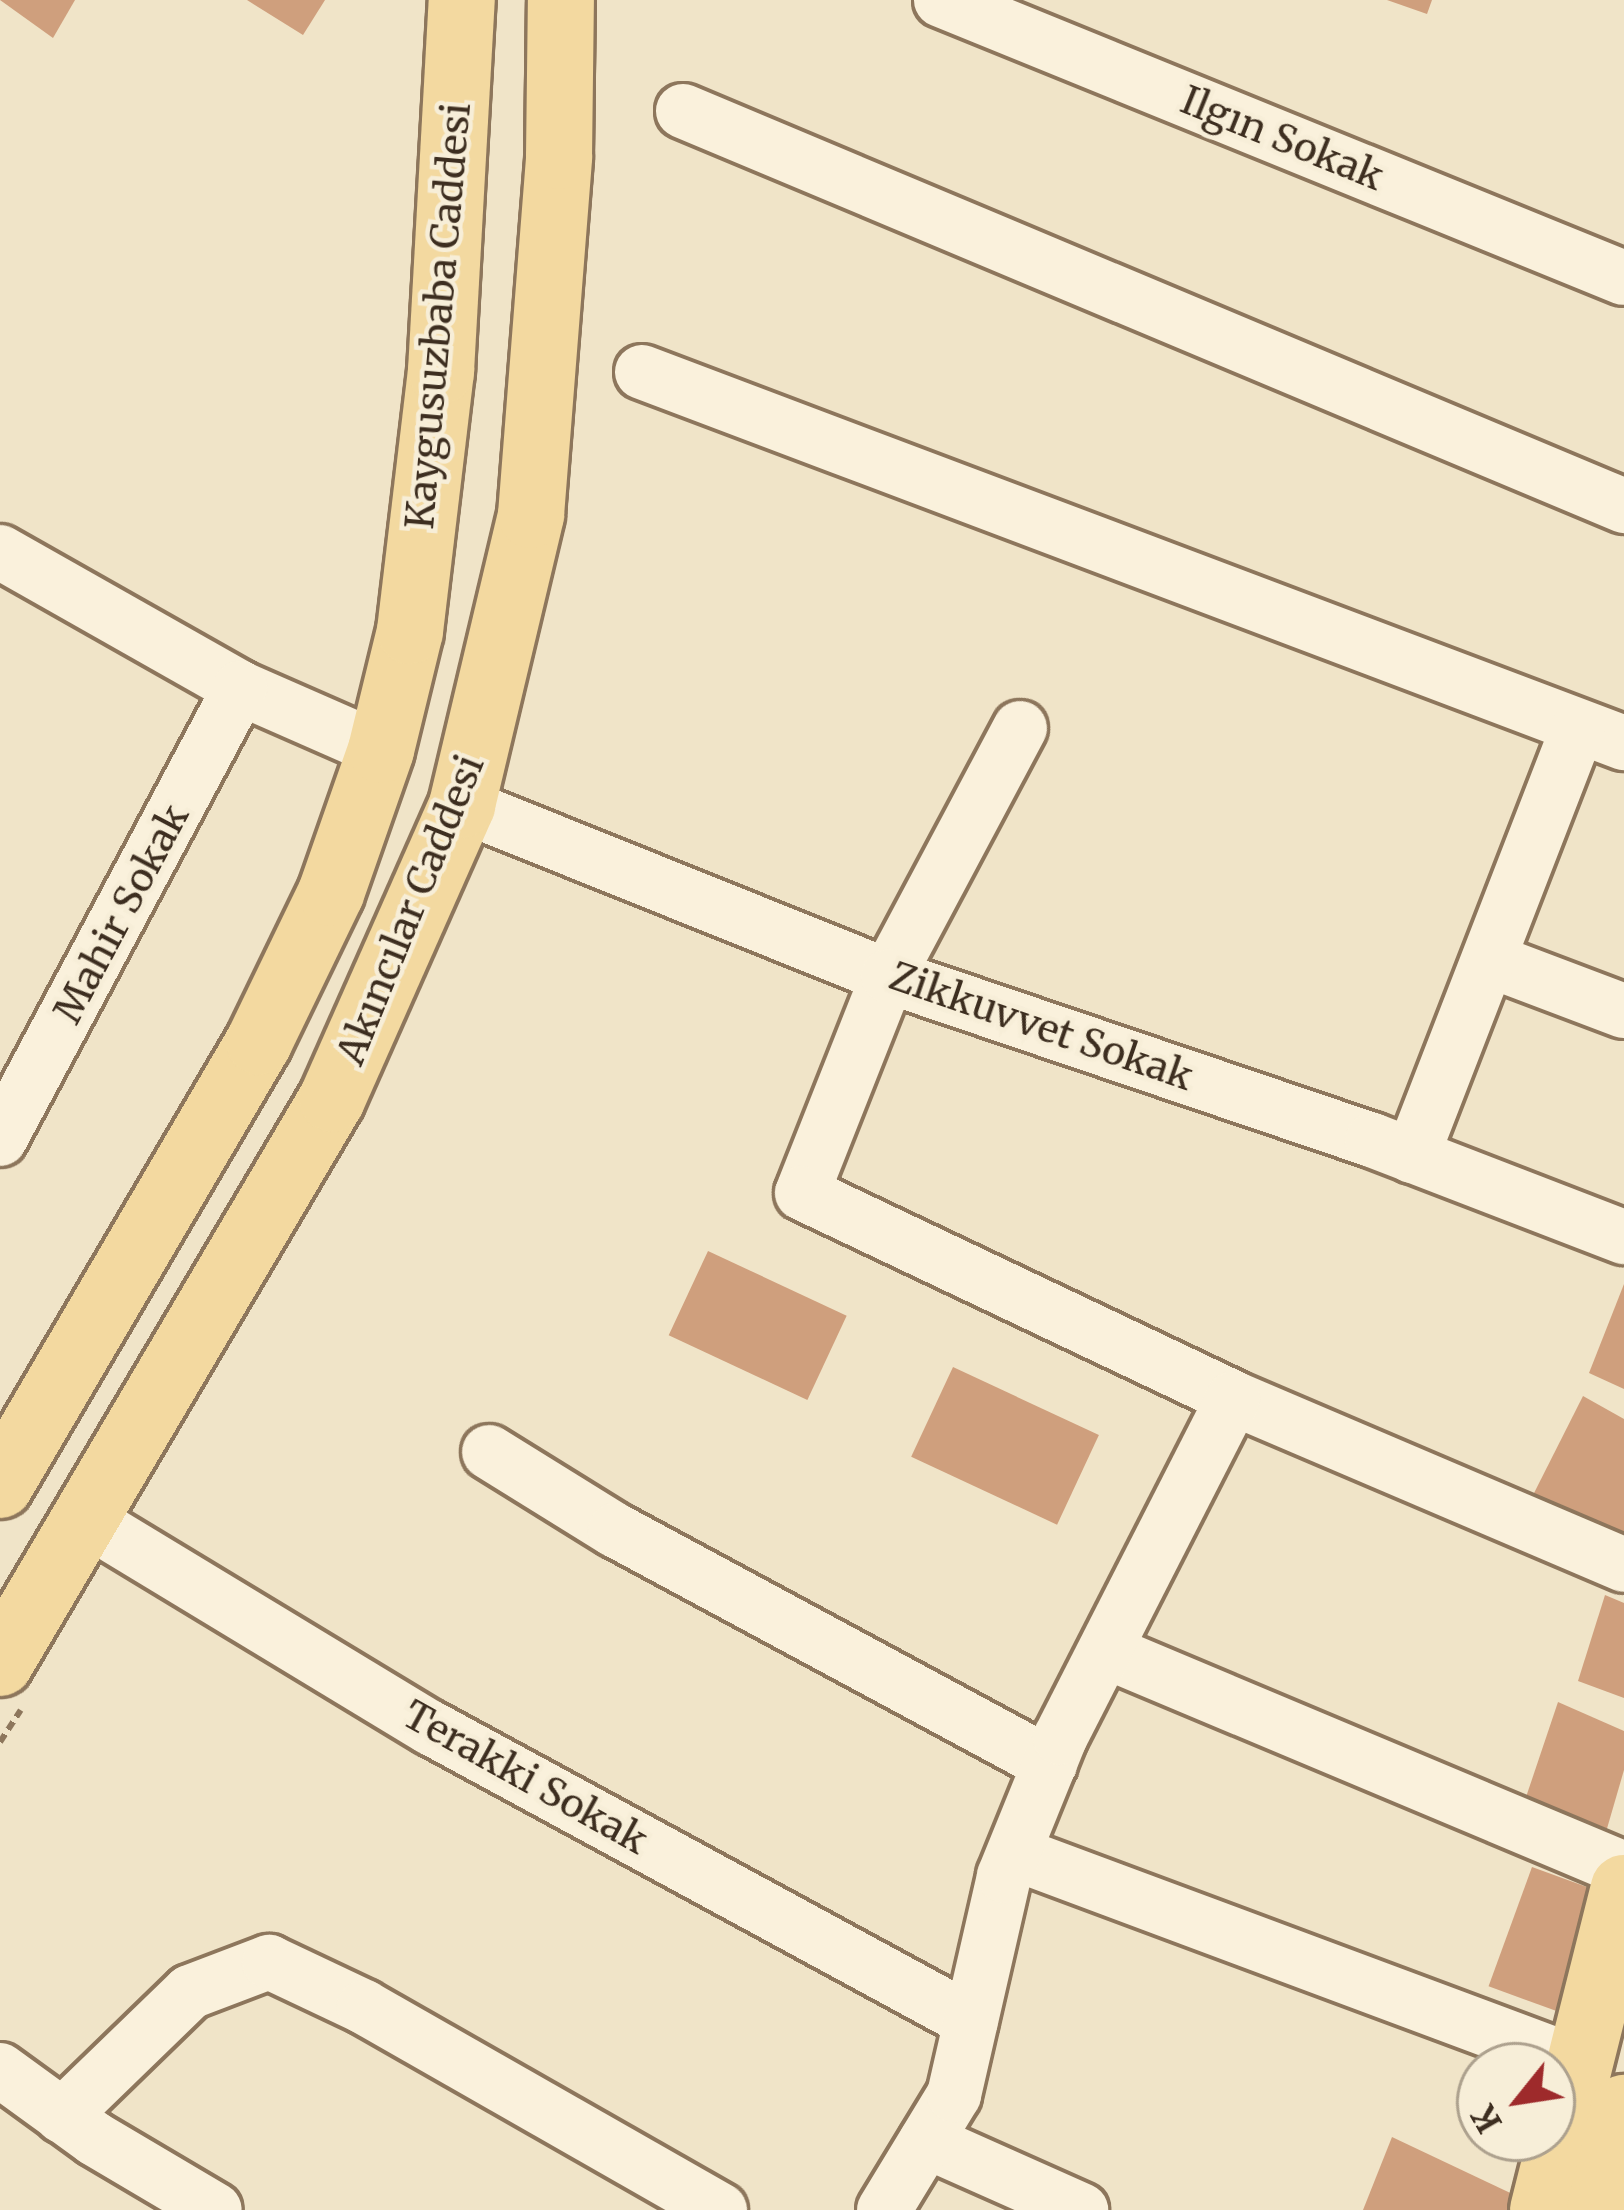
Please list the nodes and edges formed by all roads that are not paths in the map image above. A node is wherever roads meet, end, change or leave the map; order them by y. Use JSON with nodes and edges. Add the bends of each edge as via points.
{"nodes":[{"id":1,"x":462,"y":0,"type":"edge"},
{"id":2,"x":561,"y":0,"type":"edge"},
{"id":3,"x":941,"y":0,"type":"edge"},
{"id":4,"x":683,"y":111,"type":"dead end"},
{"id":5,"x":1624,"y":278,"type":"edge"},
{"id":6,"x":642,"y":372,"type":"dead end"},
{"id":7,"x":1624,"y":506,"type":"edge"},
{"id":8,"x":0,"y":553,"type":"edge"},
{"id":9,"x":410,"y":631,"type":"joint"},
{"id":10,"x":240,"y":688,"type":"junction"},
{"id":11,"x":1020,"y":728,"type":"dead end"},
{"id":12,"x":1601,"y":736,"type":"edge"},
{"id":13,"x":381,"y":750,"type":"junction"},
{"id":14,"x":462,"y":805,"type":"junction"},
{"id":15,"x":1489,"y":960,"type":"junction"},
{"id":16,"x":888,"y":976,"type":"junction"},
{"id":17,"x":1624,"y":1011,"type":"edge"},
{"id":18,"x":0,"y":1138,"type":"edge"},
{"id":19,"x":1412,"y":1156,"type":"junction"},
{"id":20,"x":1624,"y":1237,"type":"edge"},
{"id":21,"x":1233,"y":1398,"type":"junction"},
{"id":22,"x":489,"y":1452,"type":"dead end"},
{"id":23,"x":1,"y":1480,"type":"edge"},
{"id":24,"x":87,"y":1520,"type":"junction"},
{"id":25,"x":1624,"y":1565,"type":"edge"},
{"id":26,"x":1105,"y":1651,"type":"junction"},
{"id":27,"x":0,"y":1663,"type":"edge"},
{"id":28,"x":1050,"y":1764,"type":"junction"},
{"id":29,"x":1014,"y":1853,"type":"junction"},
{"id":30,"x":1624,"y":1869,"type":"edge"},
{"id":31,"x":1624,"y":1888,"type":"edge"},
{"id":32,"x":971,"y":2021,"type":"junction"},
{"id":33,"x":0,"y":2070,"type":"edge"},
{"id":34,"x":1612,"y":2105,"type":"edge"},
{"id":35,"x":62,"y":2116,"type":"junction"},
{"id":36,"x":926,"y":2141,"type":"junction"},
{"id":37,"x":215,"y":2210,"type":"edge"},
{"id":38,"x":720,"y":2210,"type":"edge"},
{"id":39,"x":884,"y":2210,"type":"edge"},
{"id":40,"x":1081,"y":2210,"type":"edge"},
{"id":41,"x":1543,"y":2210,"type":"edge"},
{"id":42,"x":1600,"y":2210,"type":"edge"}],
"edges":[{"from":1,"to":9,"type":"main road","name":"Kaygusuzbaba Caddesi","via":[[441,371]]},
{"from":2,"to":14,"type":"main road","name":"Akıncılar Caddesi","via":[[559,157],[531,515]]},
{"from":3,"to":5,"type":"street","name":"Ilgın Sokak"},
{"from":4,"to":7,"type":"street"},
{"from":6,"to":12,"type":"street"},
{"from":8,"to":10,"type":"street"},
{"from":9,"to":13,"type":"main road","name":"Akıncılar Caddesi"},
{"from":10,"to":13,"type":"street"},
{"from":10,"to":18,"type":"street","name":"Mahir Sokak"},
{"from":11,"to":16,"type":"street"},
{"from":12,"to":15,"type":"street"},
{"from":13,"to":23,"type":"main road","name":"Akıncılar Caddesi","via":[[331,893],[260,1042]]},
{"from":14,"to":16,"type":"street","name":"Zikkuvvet Sokak"},
{"from":14,"to":24,"type":"main road","name":"Akıncılar Caddesi","via":[[332,1100]]},
{"from":15,"to":17,"type":"street"},
{"from":15,"to":19,"type":"street"},
{"from":16,"to":19,"type":"street","name":"Zikkuvvet Sokak"},
{"from":16,"to":21,"type":"street","via":[[802,1193]]},
{"from":19,"to":20,"type":"street","name":"Zikkuvvet Sokak"},
{"from":21,"to":25,"type":"street"},
{"from":21,"to":26,"type":"street"},
{"from":22,"to":28,"type":"street","via":[[615,1530]]},
{"from":24,"to":27,"type":"main road","name":"Akıncılar Caddesi"},
{"from":24,"to":32,"type":"street","name":"Terakki Sokak","via":[[431,1728]]},
{"from":26,"to":28,"type":"street"},
{"from":26,"to":30,"type":"street"},
{"from":28,"to":29,"type":"street"},
{"from":29,"to":32,"type":"street"},
{"from":29,"to":34,"type":"street"},
{"from":31,"to":34,"type":"main road"},
{"from":32,"to":36,"type":"street","via":[[954,2096]]},
{"from":33,"to":35,"type":"street"},
{"from":34,"to":41,"type":"main road"},
{"from":34,"to":42,"type":"main road"},
{"from":35,"to":37,"type":"street"},
{"from":35,"to":38,"type":"street","via":[[190,1992],[269,1962],[364,2007]]},
{"from":36,"to":39,"type":"street"},
{"from":36,"to":40,"type":"street"}]}
